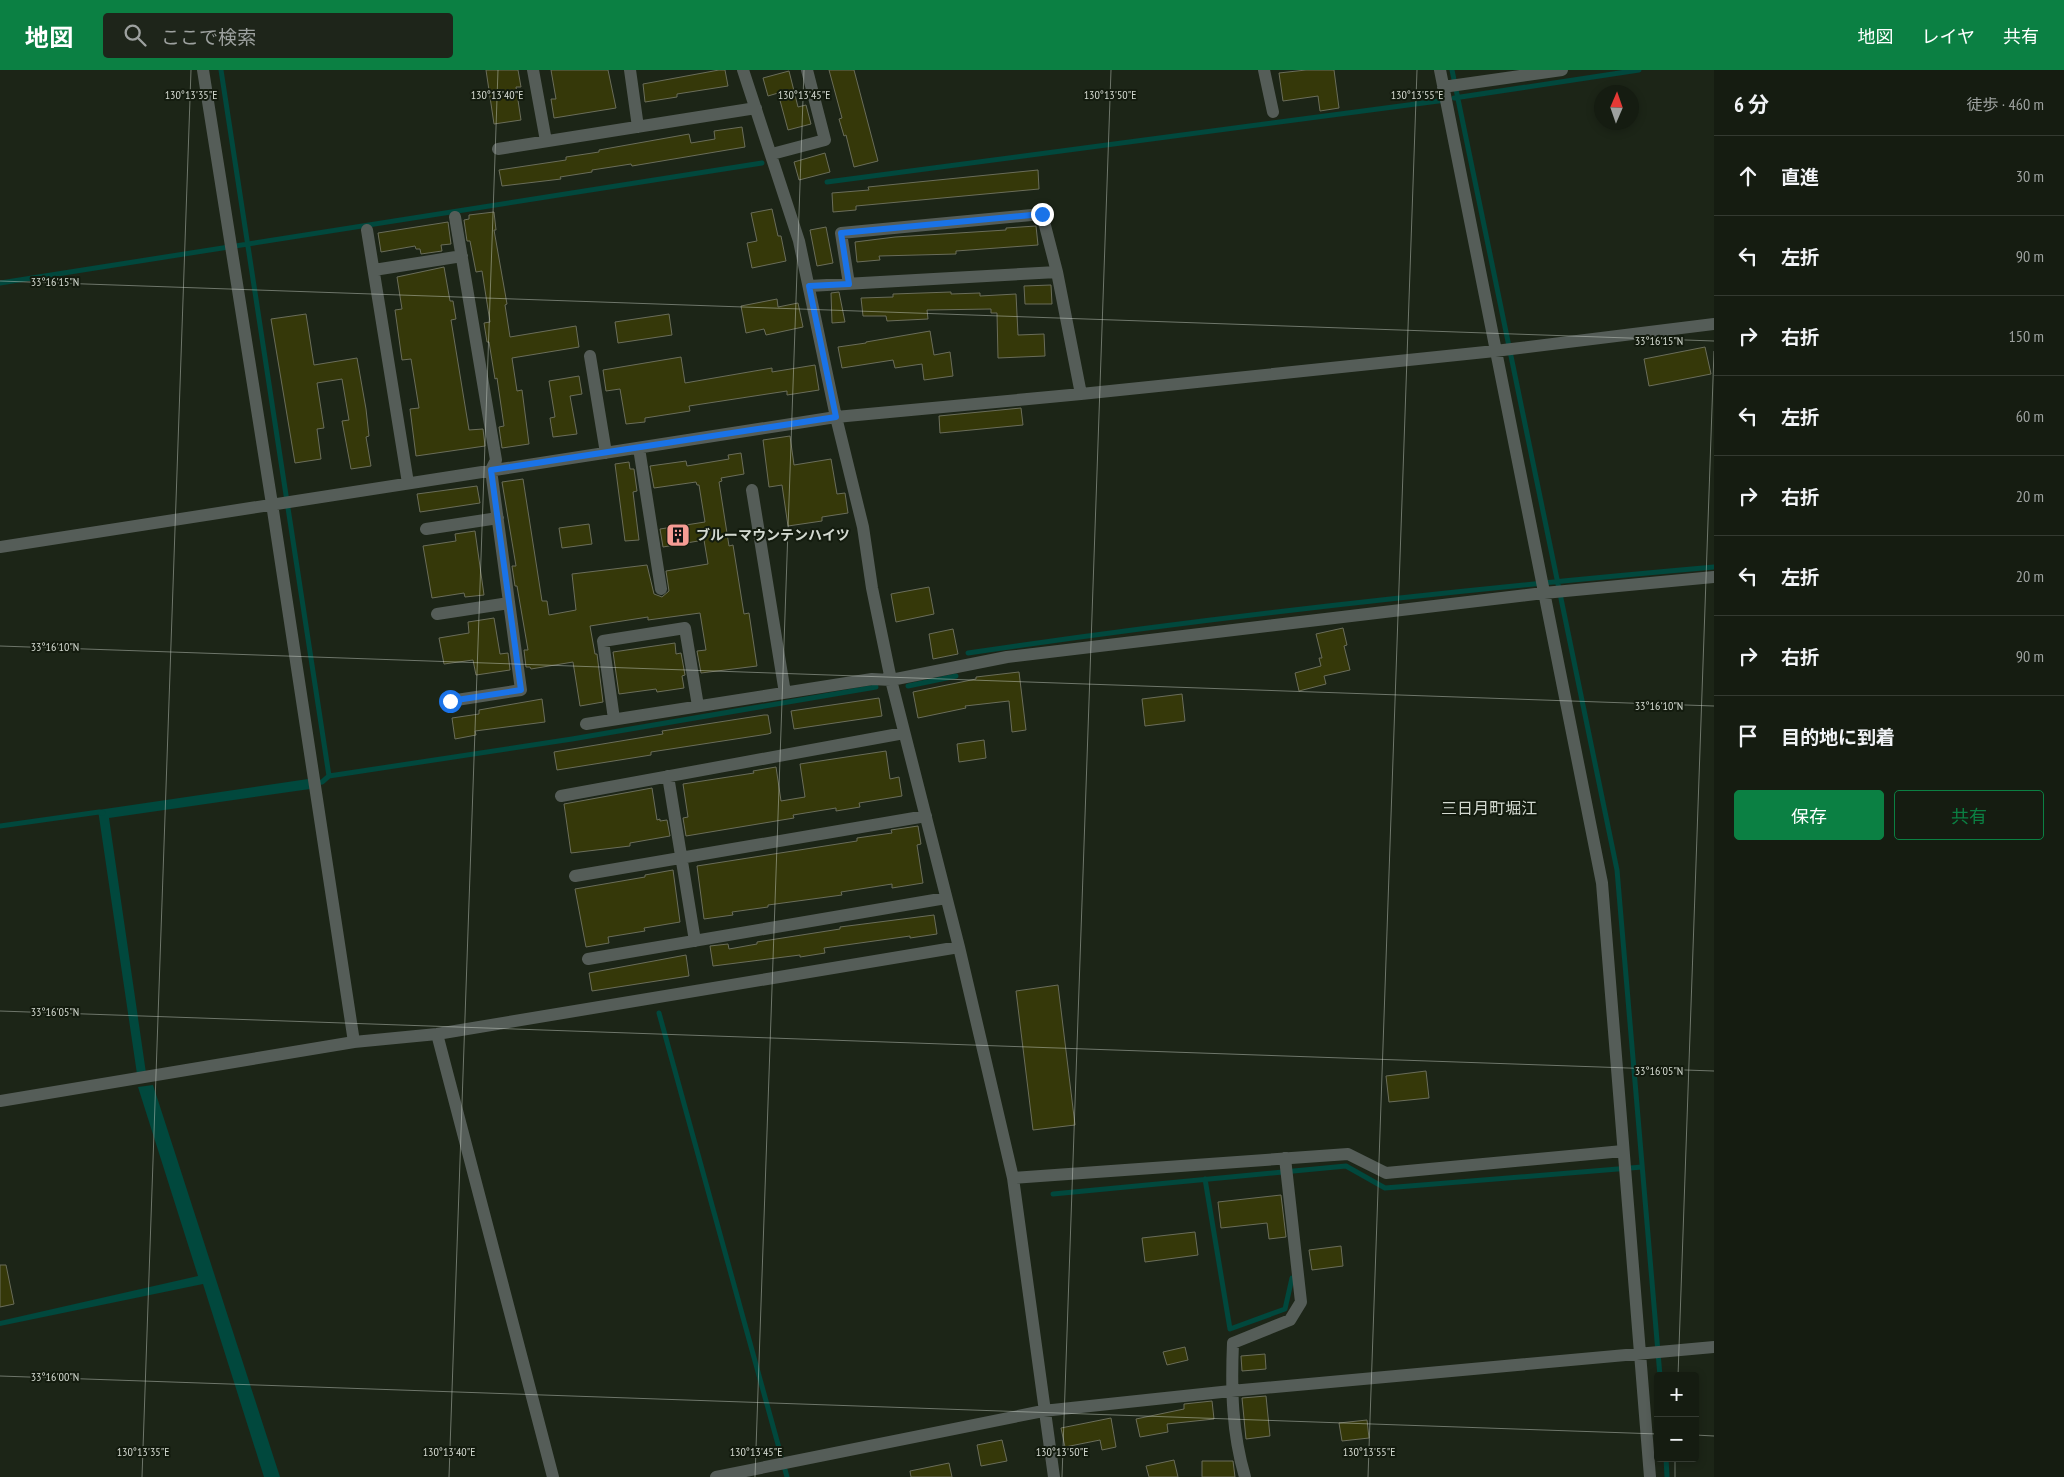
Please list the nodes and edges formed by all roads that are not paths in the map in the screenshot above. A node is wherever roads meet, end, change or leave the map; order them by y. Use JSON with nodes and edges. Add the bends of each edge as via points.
{"nodes":[{"id":1,"x":203,"y":70,"type":"edge"},
{"id":2,"x":533,"y":70,"type":"edge"},
{"id":3,"x":630,"y":70,"type":"edge"},
{"id":4,"x":743,"y":70,"type":"edge"},
{"id":5,"x":807,"y":70,"type":"edge"},
{"id":6,"x":1264,"y":70,"type":"edge"},
{"id":7,"x":1440,"y":70,"type":"edge"},
{"id":8,"x":1562,"y":70,"type":"edge"},
{"id":9,"x":1443,"y":87,"type":"junction"},
{"id":10,"x":756,"y":108,"type":"junction"},
{"id":11,"x":1273,"y":112,"type":"dead end"},
{"id":12,"x":638,"y":126,"type":"junction"},
{"id":13,"x":546,"y":141,"type":"junction"},
{"id":14,"x":498,"y":149,"type":"dead end"},
{"id":15,"x":772,"y":154,"type":"junction"},
{"id":16,"x":455,"y":217,"type":"dead end"},
{"id":17,"x":367,"y":230,"type":"dead end"},
{"id":18,"x":462,"y":256,"type":"junction"},
{"id":19,"x":374,"y":270,"type":"junction"},
{"id":20,"x":1057,"y":272,"type":"junction"},
{"id":21,"x":849,"y":284,"type":"junction"},
{"id":22,"x":809,"y":286,"type":"junction"},
{"id":23,"x":1714,"y":324,"type":"edge"},
{"id":24,"x":1495,"y":351,"type":"junction"},
{"id":25,"x":590,"y":356,"type":"dead end"},
{"id":26,"x":1082,"y":394,"type":"junction"},
{"id":27,"x":836,"y":417,"type":"junction"},
{"id":28,"x":639,"y":448,"type":"junction"},
{"id":29,"x":606,"y":453,"type":"junction"},
{"id":30,"x":491,"y":470,"type":"junction"},
{"id":31,"x":408,"y":483,"type":"junction"},
{"id":32,"x":752,"y":490,"type":"dead end"},
{"id":33,"x":272,"y":504,"type":"junction"},
{"id":34,"x":498,"y":518,"type":"junction"},
{"id":35,"x":426,"y":529,"type":"dead end"},
{"id":36,"x":0,"y":547,"type":"edge"},
{"id":37,"x":1714,"y":577,"type":"edge"},
{"id":38,"x":661,"y":589,"type":"dead end"},
{"id":39,"x":1544,"y":593,"type":"junction"},
{"id":40,"x":509,"y":603,"type":"junction"},
{"id":41,"x":437,"y":614,"type":"dead end"},
{"id":42,"x":892,"y":680,"type":"junction"},
{"id":43,"x":785,"y":692,"type":"junction"},
{"id":44,"x":450,"y":701,"type":"dead end"},
{"id":45,"x":698,"y":706,"type":"junction"},
{"id":46,"x":614,"y":719,"type":"junction"},
{"id":47,"x":586,"y":724,"type":"dead end"},
{"id":48,"x":904,"y":733,"type":"junction"},
{"id":49,"x":668,"y":776,"type":"junction"},
{"id":50,"x":560,"y":796,"type":"dead end"},
{"id":51,"x":926,"y":816,"type":"junction"},
{"id":52,"x":682,"y":858,"type":"junction"},
{"id":53,"x":575,"y":876,"type":"dead end"},
{"id":54,"x":946,"y":898,"type":"junction"},
{"id":55,"x":695,"y":940,"type":"junction"},
{"id":56,"x":959,"y":947,"type":"junction"},
{"id":57,"x":588,"y":959,"type":"dead end"},
{"id":58,"x":437,"y":1034,"type":"junction"},
{"id":59,"x":354,"y":1042,"type":"junction"},
{"id":60,"x":0,"y":1101,"type":"edge"},
{"id":61,"x":1623,"y":1151,"type":"junction"},
{"id":62,"x":1285,"y":1158,"type":"junction"},
{"id":63,"x":1013,"y":1178,"type":"junction"},
{"id":64,"x":1714,"y":1347,"type":"edge"},
{"id":65,"x":1640,"y":1354,"type":"junction"},
{"id":66,"x":1231,"y":1391,"type":"junction"},
{"id":67,"x":1043,"y":1411,"type":"junction"},
{"id":68,"x":553,"y":1477,"type":"edge"},
{"id":69,"x":716,"y":1477,"type":"edge"},
{"id":70,"x":1054,"y":1477,"type":"edge"},
{"id":71,"x":1244,"y":1477,"type":"edge"},
{"id":72,"x":1650,"y":1477,"type":"edge"}],
"edges":[{"from":1,"to":33,"type":"street"},
{"from":2,"to":13,"type":"street"},
{"from":3,"to":12,"type":"street"},
{"from":4,"to":10,"type":"street"},
{"from":5,"to":15,"type":"street","via":[[825,140]]},
{"from":6,"to":11,"type":"street"},
{"from":7,"to":9,"type":"street"},
{"from":8,"to":9,"type":"street"},
{"from":9,"to":24,"type":"street"},
{"from":10,"to":12,"type":"street"},
{"from":10,"to":15,"type":"street"},
{"from":12,"to":13,"type":"street"},
{"from":13,"to":14,"type":"street"},
{"from":15,"to":22,"type":"street","via":[[799,241]]},
{"from":16,"to":18,"type":"street"},
{"from":17,"to":19,"type":"street"},
{"from":18,"to":19,"type":"street"},
{"from":18,"to":30,"type":"street","via":[[496,460]]},
{"from":19,"to":31,"type":"street"},
{"from":20,"to":21,"type":"street"},
{"from":20,"to":21,"type":"street","via":[[1042,214],[841,233]]},
{"from":20,"to":26,"type":"street"},
{"from":21,"to":22,"type":"street"},
{"from":22,"to":27,"type":"street"},
{"from":23,"to":24,"type":"street"},
{"from":24,"to":26,"type":"street"},
{"from":24,"to":39,"type":"street"},
{"from":25,"to":29,"type":"street"},
{"from":26,"to":27,"type":"street"},
{"from":27,"to":28,"type":"street"},
{"from":27,"to":42,"type":"street","via":[[864,527],[872,588]]},
{"from":28,"to":29,"type":"street"},
{"from":28,"to":38,"type":"street"},
{"from":29,"to":30,"type":"street"},
{"from":30,"to":31,"type":"street"},
{"from":30,"to":34,"type":"street"},
{"from":31,"to":33,"type":"street"},
{"from":32,"to":43,"type":"street"},
{"from":33,"to":36,"type":"street"},
{"from":33,"to":59,"type":"street"},
{"from":34,"to":35,"type":"street"},
{"from":34,"to":40,"type":"street"},
{"from":37,"to":39,"type":"street"},
{"from":39,"to":42,"type":"street","via":[[1006,657]]},
{"from":39,"to":61,"type":"street","via":[[1602,883]]},
{"from":40,"to":41,"type":"street"},
{"from":40,"to":44,"type":"street","via":[[521,690]]},
{"from":42,"to":43,"type":"street","via":[[872,679]]},
{"from":42,"to":48,"type":"street"},
{"from":43,"to":45,"type":"street"},
{"from":45,"to":46,"type":"street"},
{"from":45,"to":46,"type":"street","via":[[685,628],[603,641]]},
{"from":46,"to":47,"type":"street"},
{"from":48,"to":49,"type":"street"},
{"from":48,"to":51,"type":"street"},
{"from":49,"to":50,"type":"street"},
{"from":49,"to":52,"type":"street"},
{"from":51,"to":52,"type":"street"},
{"from":51,"to":54,"type":"street"},
{"from":52,"to":53,"type":"street"},
{"from":52,"to":55,"type":"street"},
{"from":54,"to":55,"type":"street"},
{"from":54,"to":56,"type":"street"},
{"from":55,"to":57,"type":"street"},
{"from":56,"to":58,"type":"street"},
{"from":56,"to":63,"type":"street"},
{"from":58,"to":59,"type":"street"},
{"from":58,"to":68,"type":"street"},
{"from":59,"to":60,"type":"street"},
{"from":61,"to":62,"type":"street","via":[[1386,1173],[1348,1154]]},
{"from":61,"to":65,"type":"street"},
{"from":62,"to":63,"type":"street"},
{"from":62,"to":66,"type":"street","via":[[1301,1302],[1290,1320],[1233,1343]]},
{"from":63,"to":67,"type":"street"},
{"from":64,"to":65,"type":"street"},
{"from":65,"to":66,"type":"street"},
{"from":65,"to":72,"type":"street"},
{"from":66,"to":67,"type":"street"},
{"from":66,"to":71,"type":"street","via":[[1238,1455]]},
{"from":67,"to":69,"type":"street"},
{"from":67,"to":70,"type":"street"}]}
